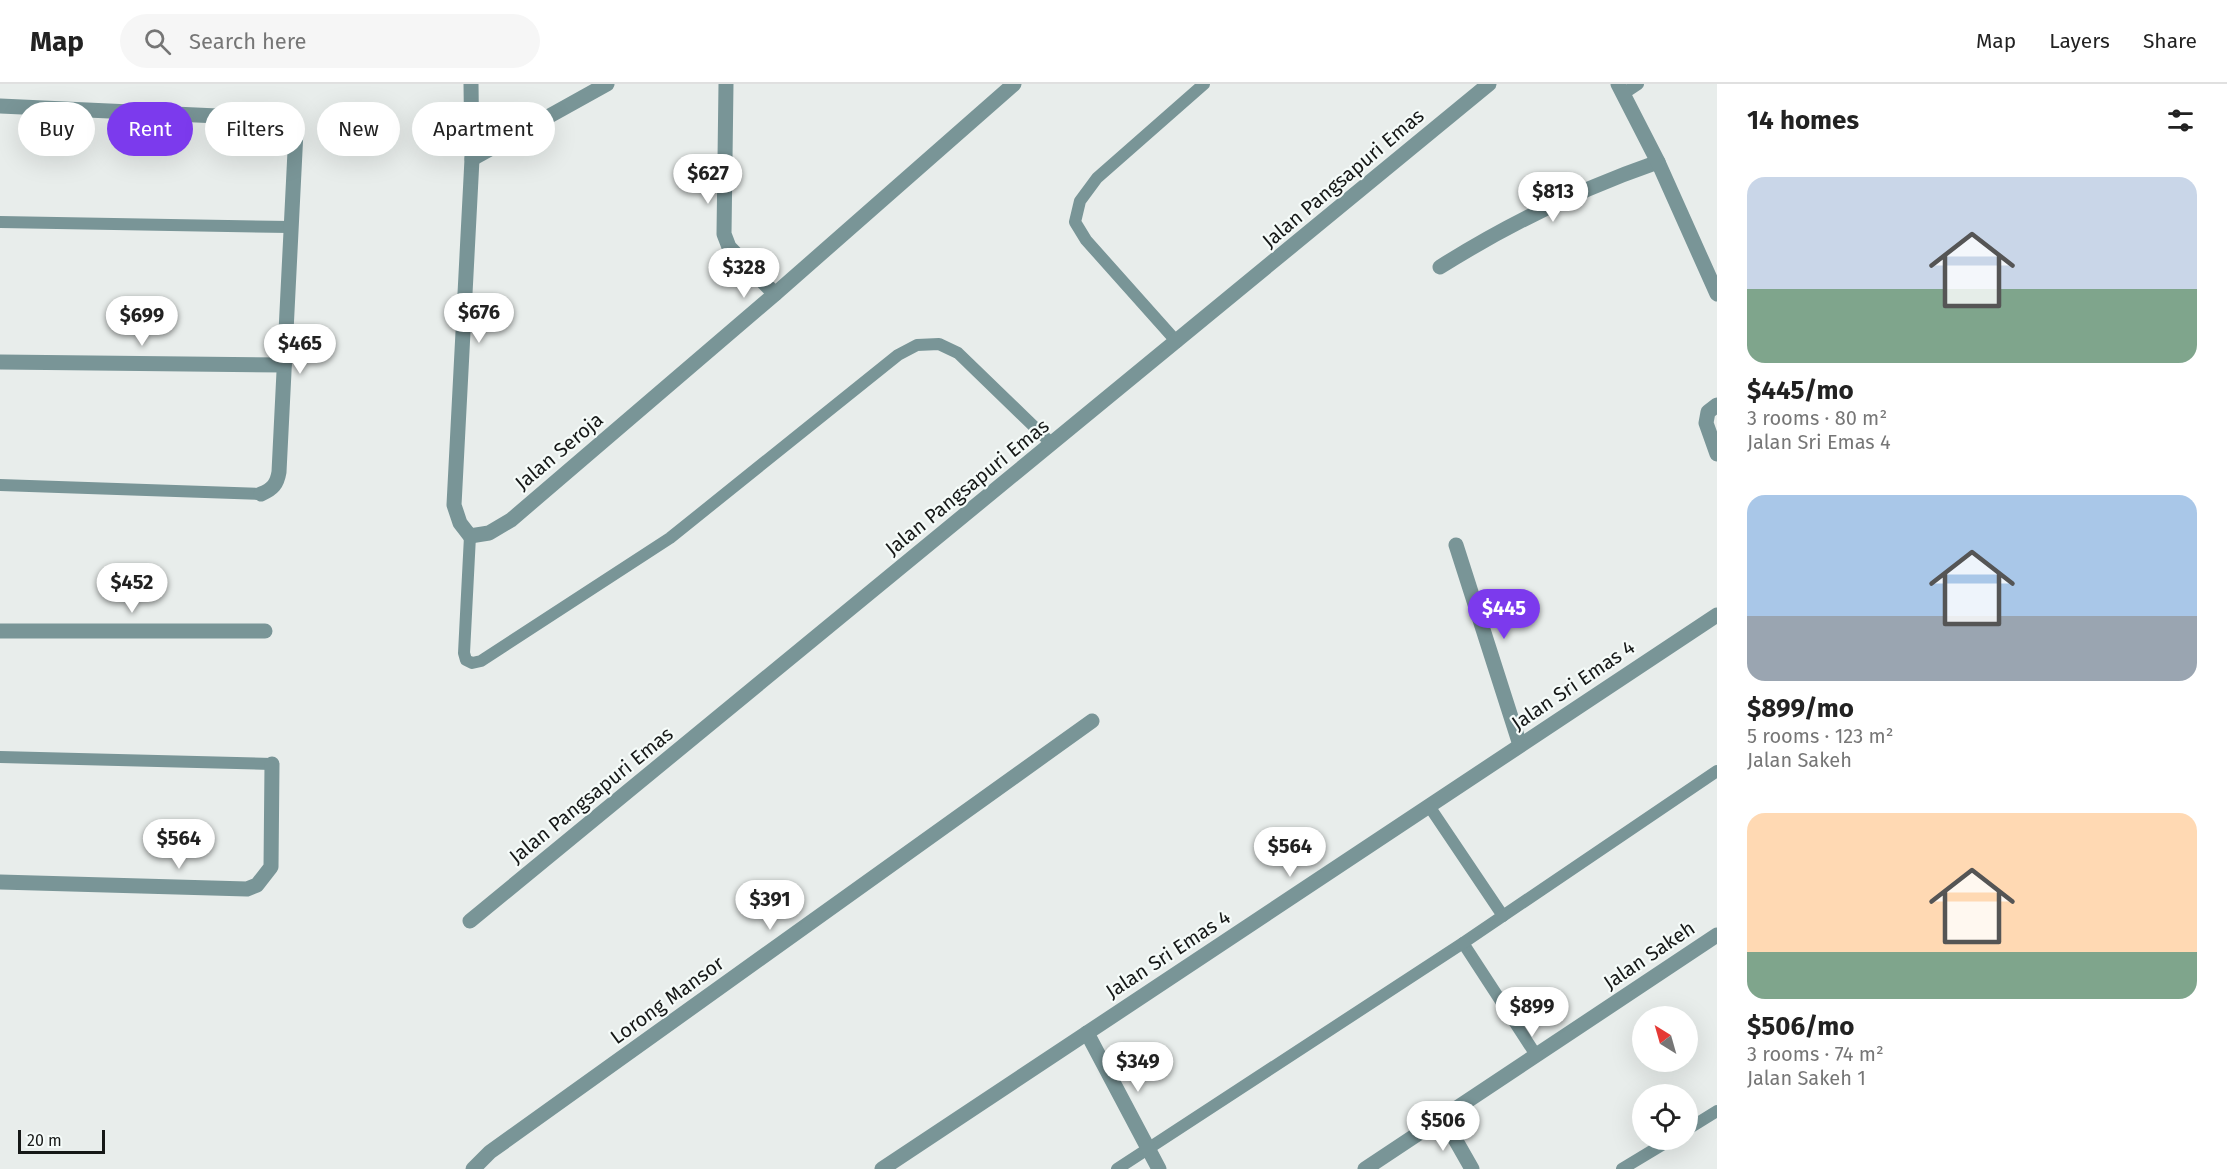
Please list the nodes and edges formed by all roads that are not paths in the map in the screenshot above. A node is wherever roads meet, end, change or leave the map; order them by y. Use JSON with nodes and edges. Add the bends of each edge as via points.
{"nodes":[{"id":1,"x":471,"y":84,"type":"edge"},
{"id":2,"x":607,"y":84,"type":"edge"},
{"id":3,"x":726,"y":84,"type":"edge"},
{"id":4,"x":1014,"y":84,"type":"edge"},
{"id":5,"x":1204,"y":84,"type":"edge"},
{"id":6,"x":1490,"y":84,"type":"edge"},
{"id":7,"x":1638,"y":84,"type":"edge"},
{"id":8,"x":1620,"y":89,"type":"edge"},
{"id":9,"x":0,"y":106,"type":"edge"},
{"id":10,"x":472,"y":159,"type":"junction"},
{"id":11,"x":1658,"y":162,"type":"junction"},
{"id":12,"x":0,"y":222,"type":"edge"},
{"id":13,"x":290,"y":226,"type":"junction"},
{"id":14,"x":1440,"y":267,"type":"dead end"},
{"id":15,"x":1716,"y":289,"type":"edge"},
{"id":16,"x":776,"y":294,"type":"junction"},
{"id":17,"x":1177,"y":342,"type":"junction"},
{"id":18,"x":0,"y":362,"type":"edge"},
{"id":19,"x":284,"y":365,"type":"junction"},
{"id":20,"x":1717,"y":405,"type":"edge"},
{"id":21,"x":1052,"y":444,"type":"junction"},
{"id":22,"x":1717,"y":454,"type":"edge"},
{"id":23,"x":0,"y":485,"type":"edge"},
{"id":24,"x":261,"y":494,"type":"joint"},
{"id":25,"x":470,"y":536,"type":"junction"},
{"id":26,"x":1456,"y":545,"type":"dead end"},
{"id":27,"x":1717,"y":615,"type":"edge"},
{"id":28,"x":0,"y":631,"type":"edge"},
{"id":29,"x":265,"y":631,"type":"dead end"},
{"id":30,"x":1092,"y":721,"type":"dead end"},
{"id":31,"x":1520,"y":745,"type":"junction"},
{"id":32,"x":0,"y":757,"type":"edge"},
{"id":33,"x":272,"y":764,"type":"joint"},
{"id":34,"x":1717,"y":771,"type":"edge"},
{"id":35,"x":1429,"y":806,"type":"junction"},
{"id":36,"x":0,"y":882,"type":"edge"},
{"id":37,"x":1503,"y":916,"type":"junction"},
{"id":38,"x":470,"y":921,"type":"dead end"},
{"id":39,"x":1717,"y":935,"type":"edge"},
{"id":40,"x":1463,"y":943,"type":"junction"},
{"id":41,"x":1087,"y":1033,"type":"junction"},
{"id":42,"x":1536,"y":1055,"type":"junction"},
{"id":43,"x":1717,"y":1111,"type":"edge"},
{"id":44,"x":1443,"y":1118,"type":"junction"},
{"id":45,"x":1698,"y":1123,"type":"edge"},
{"id":46,"x":1148,"y":1148,"type":"junction"},
{"id":47,"x":1653,"y":1150,"type":"edge"},
{"id":48,"x":474,"y":1169,"type":"edge"},
{"id":49,"x":882,"y":1169,"type":"edge"},
{"id":50,"x":1117,"y":1169,"type":"edge"},
{"id":51,"x":1159,"y":1169,"type":"edge"},
{"id":52,"x":1365,"y":1169,"type":"edge"},
{"id":53,"x":1472,"y":1169,"type":"edge"},
{"id":54,"x":1622,"y":1169,"type":"edge"}],
"edges":[{"from":1,"to":10,"type":"street"},
{"from":2,"to":10,"type":"street"},
{"from":3,"to":16,"type":"street","via":[[724,234],[729,247]]},
{"from":4,"to":16,"type":"street","name":"Jalan Seroja"},
{"from":5,"to":17,"type":"lane","via":[[1097,178],[1080,201],[1075,222],[1086,240]]},
{"from":6,"to":17,"type":"street","name":"Jalan Pangsapuri Emas"},
{"from":7,"to":8,"type":"lane"},
{"from":8,"to":11,"type":"street"},
{"from":9,"to":13,"type":"street","via":[[282,119],[296,131]]},
{"from":10,"to":25,"type":"street","via":[[454,505]]},
{"from":11,"to":14,"type":"street","via":[[1607,179],[1503,228]]},
{"from":11,"to":15,"type":"street"},
{"from":12,"to":13,"type":"lane"},
{"from":13,"to":19,"type":"street"},
{"from":16,"to":25,"type":"street","name":"Jalan Seroja","via":[[511,520],[489,533]]},
{"from":17,"to":21,"type":"street","name":"Jalan Pangsapuri Emas"},
{"from":18,"to":19,"type":"street"},
{"from":19,"to":24,"type":"street","via":[[279,472],[272,489]]},
{"from":20,"to":22,"type":"street","via":[[1708,412],[1706,423]]},
{"from":21,"to":25,"type":"lane","via":[[958,353],[939,344],[917,345],[821,414],[644,557],[481,661],[472,663],[466,660],[464,652]]},
{"from":21,"to":38,"type":"street","name":"Jalan Pangsapuri Emas"},
{"from":23,"to":24,"type":"lane"},
{"from":26,"to":31,"type":"street"},
{"from":27,"to":31,"type":"street","name":"Jalan Sri Emas 4"},
{"from":28,"to":29,"type":"street"},
{"from":30,"to":48,"type":"street","name":"Lorong Mansor","via":[[490,1152]]},
{"from":31,"to":35,"type":"street","name":"Jalan Sri Emas 4"},
{"from":32,"to":33,"type":"lane"},
{"from":33,"to":36,"type":"street","via":[[271,867],[257,885],[247,889]]},
{"from":34,"to":37,"type":"lane"},
{"from":35,"to":37,"type":"lane"},
{"from":35,"to":41,"type":"street","name":"Jalan Sri Emas 4"},
{"from":37,"to":40,"type":"lane"},
{"from":39,"to":42,"type":"street","name":"Jalan Sakeh"},
{"from":40,"to":42,"type":"lane"},
{"from":40,"to":46,"type":"lane"},
{"from":41,"to":46,"type":"street"},
{"from":41,"to":49,"type":"street","name":"Jalan Sri Emas 4"},
{"from":42,"to":44,"type":"street","name":"Jalan Sakeh"},
{"from":43,"to":45,"type":"lane"},
{"from":44,"to":52,"type":"street","name":"Jalan Sakeh"},
{"from":44,"to":53,"type":"street"},
{"from":46,"to":50,"type":"lane"},
{"from":46,"to":51,"type":"street"},
{"from":47,"to":54,"type":"lane"}]}
